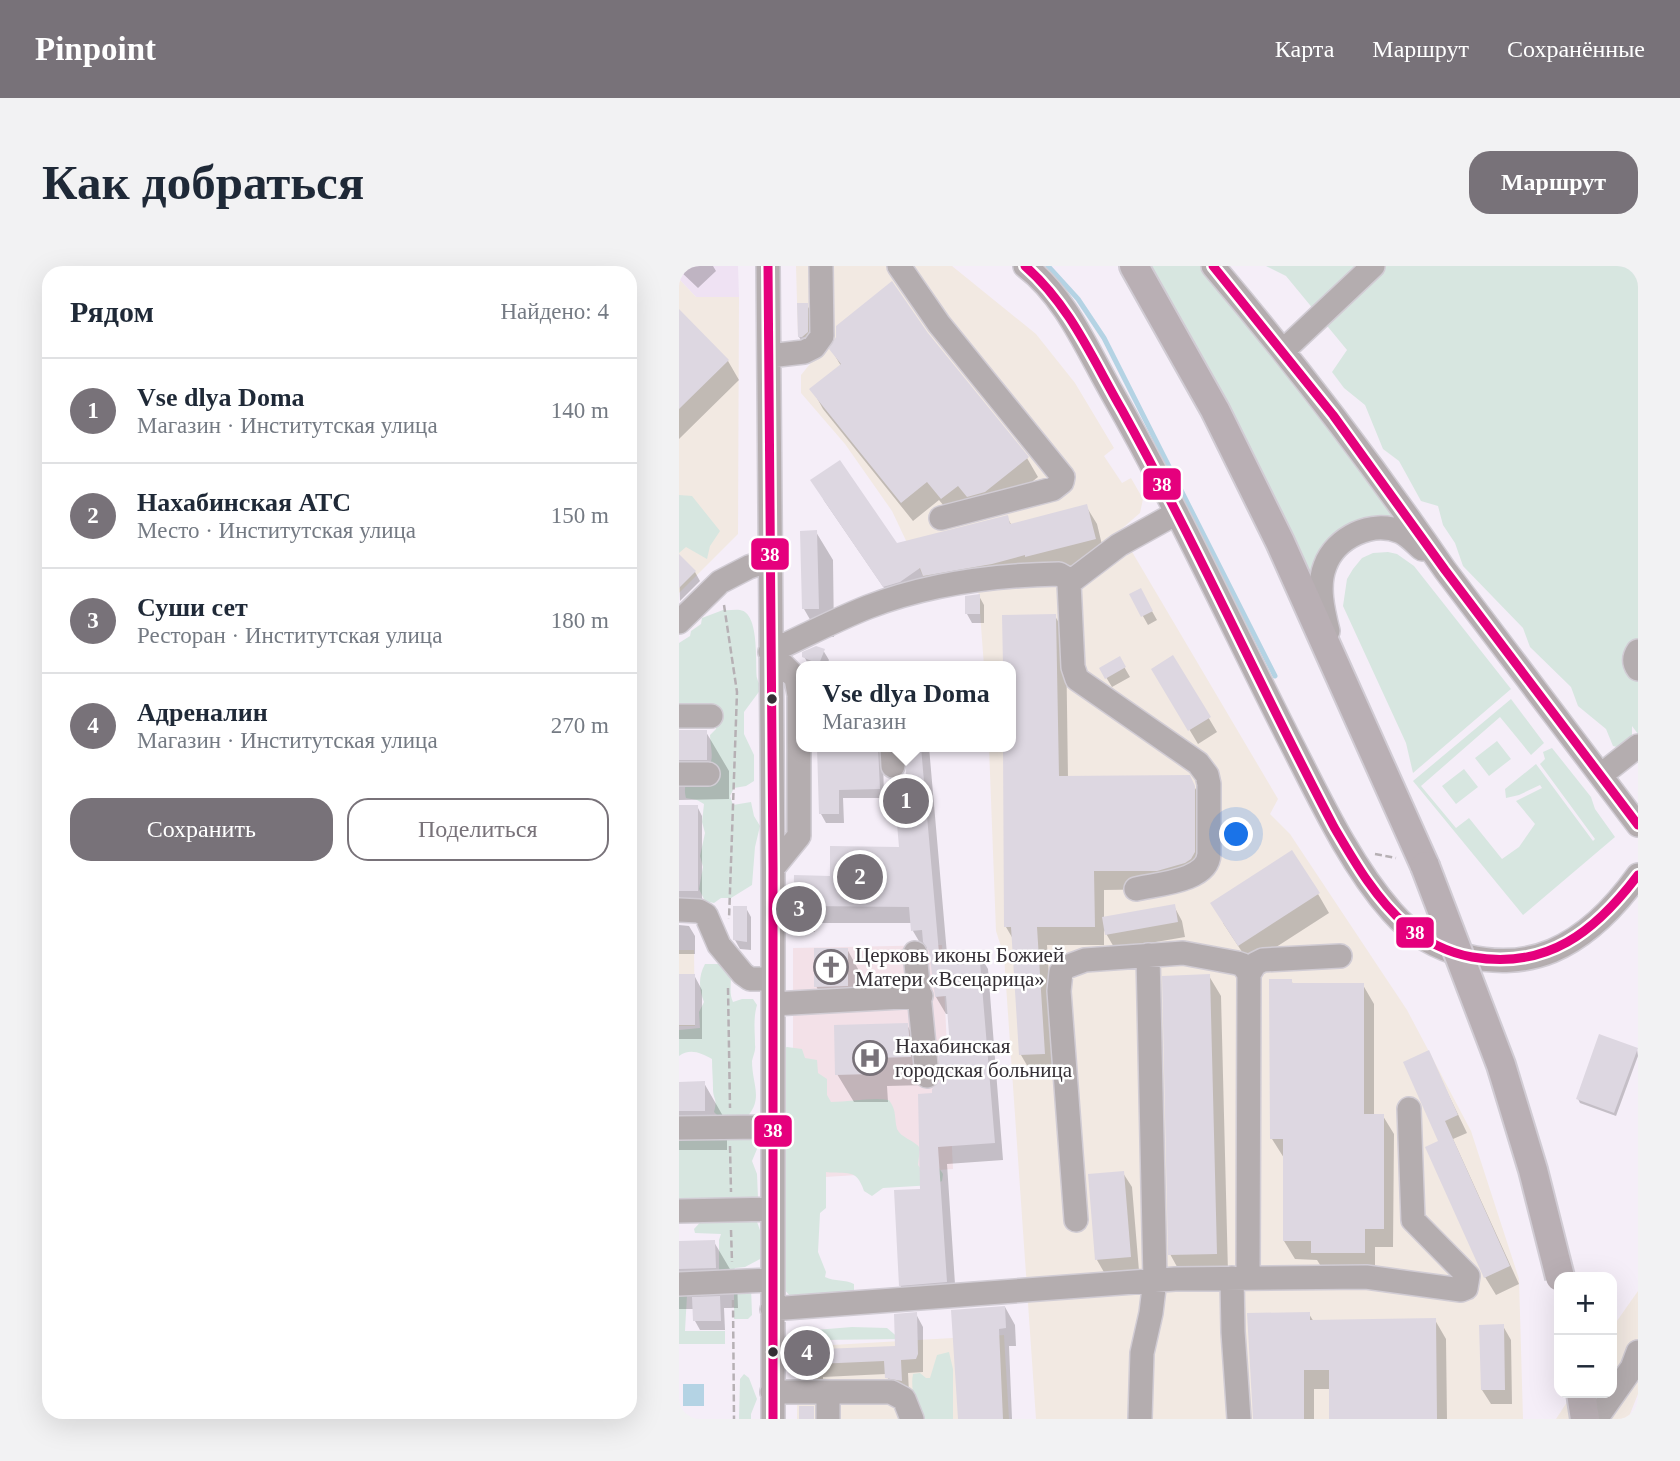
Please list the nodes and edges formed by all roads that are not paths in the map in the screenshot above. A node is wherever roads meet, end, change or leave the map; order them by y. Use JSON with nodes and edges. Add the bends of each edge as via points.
{"nodes":[{"id":1,"x":768,"y":266,"type":"edge"},
{"id":2,"x":821,"y":266,"type":"edge"},
{"id":3,"x":899,"y":266,"type":"edge"},
{"id":4,"x":1025,"y":266,"type":"edge"},
{"id":5,"x":1134,"y":266,"type":"edge"},
{"id":6,"x":1213,"y":266,"type":"edge"},
{"id":7,"x":1373,"y":266,"type":"edge"},
{"id":8,"x":1284,"y":350,"type":"junction"},
{"id":9,"x":769,"y":356,"type":"junction"},
{"id":10,"x":1175,"y":514,"type":"junction"},
{"id":11,"x":941,"y":518,"type":"dead end"},
{"id":12,"x":771,"y":560,"type":"junction"},
{"id":13,"x":1445,"y":570,"type":"junction"},
{"id":14,"x":1069,"y":583,"type":"junction"},
{"id":15,"x":679,"y":622,"type":"edge"},
{"id":16,"x":1638,"y":651,"type":"edge"},
{"id":17,"x":771,"y":652,"type":"junction"},
{"id":18,"x":1638,"y":669,"type":"edge"},
{"id":19,"x":1338,"y":671,"type":"junction"},
{"id":20,"x":796,"y":678,"type":"edge"},
{"id":21,"x":679,"y":716,"type":"edge"},
{"id":22,"x":711,"y":716,"type":"dead end"},
{"id":23,"x":1638,"y":746,"type":"edge"},
{"id":24,"x":799,"y":752,"type":"edge"},
{"id":25,"x":679,"y":774,"type":"edge"},
{"id":26,"x":708,"y":774,"type":"dead end"},
{"id":27,"x":1601,"y":775,"type":"junction"},
{"id":28,"x":1638,"y":825,"type":"edge"},
{"id":29,"x":773,"y":868,"type":"junction"},
{"id":30,"x":1638,"y":875,"type":"edge"},
{"id":31,"x":1136,"y":889,"type":"dead end"},
{"id":32,"x":679,"y":910,"type":"edge"},
{"id":33,"x":915,"y":953,"type":"dead end"},
{"id":34,"x":1148,"y":955,"type":"junction"},
{"id":35,"x":1340,"y":956,"type":"dead end"},
{"id":36,"x":1249,"y":974,"type":"junction"},
{"id":37,"x":773,"y":979,"type":"junction"},
{"id":38,"x":921,"y":996,"type":"junction"},
{"id":39,"x":773,"y":1004,"type":"junction"},
{"id":40,"x":927,"y":1076,"type":"dead end"},
{"id":41,"x":1409,"y":1109,"type":"dead end"},
{"id":42,"x":772,"y":1127,"type":"junction"},
{"id":43,"x":679,"y":1128,"type":"edge"},
{"id":44,"x":771,"y":1209,"type":"junction"},
{"id":45,"x":679,"y":1212,"type":"edge"},
{"id":46,"x":1076,"y":1220,"type":"dead end"},
{"id":47,"x":1559,"y":1272,"type":"edge"},
{"id":48,"x":1240,"y":1278,"type":"junction"},
{"id":49,"x":772,"y":1280,"type":"junction"},
{"id":50,"x":1155,"y":1280,"type":"junction"},
{"id":51,"x":679,"y":1284,"type":"edge"},
{"id":52,"x":772,"y":1308,"type":"junction"},
{"id":53,"x":1638,"y":1352,"type":"edge"},
{"id":54,"x":772,"y":1392,"type":"junction"},
{"id":55,"x":828,"y":1392,"type":"junction"},
{"id":56,"x":1582,"y":1398,"type":"edge"},
{"id":57,"x":773,"y":1419,"type":"edge"},
{"id":58,"x":828,"y":1419,"type":"edge"},
{"id":59,"x":912,"y":1419,"type":"edge"},
{"id":60,"x":1140,"y":1419,"type":"edge"},
{"id":61,"x":1239,"y":1419,"type":"edge"},
{"id":62,"x":1585,"y":1419,"type":"edge"},
{"id":63,"x":1596,"y":1419,"type":"edge"}],
"edges":[{"from":1,"to":9,"type":"street"},
{"from":2,"to":9,"type":"street","via":[[822,336],[804,352]]},
{"from":3,"to":11,"type":"street","via":[[939,324],[1063,477],[1053,489]]},
{"from":4,"to":10,"type":"street","via":[[1063,307]]},
{"from":5,"to":19,"type":"main road","via":[[1215,410]]},
{"from":6,"to":8,"type":"street"},
{"from":7,"to":8,"type":"street"},
{"from":8,"to":13,"type":"street"},
{"from":9,"to":12,"type":"street"},
{"from":10,"to":14,"type":"street","via":[[1119,545]]},
{"from":10,"to":30,"type":"street","via":[[1358,865],[1392,913],[1413,932],[1465,956],[1521,958],[1550,951],[1597,921]]},
{"from":12,"to":15,"type":"street","via":[[720,582]]},
{"from":12,"to":17,"type":"street"},
{"from":13,"to":19,"type":"street","via":[[1400,531],[1369,530],[1339,544],[1324,567],[1322,580],[1323,610]]},
{"from":13,"to":27,"type":"street"},
{"from":14,"to":17,"type":"street","via":[[1059,574],[955,584],[866,608]]},
{"from":14,"to":31,"type":"street","via":[[1077,679],[1198,763],[1207,775],[1207,864],[1197,874]]},
{"from":16,"to":18,"type":"street"},
{"from":17,"to":20,"type":"street"},
{"from":17,"to":29,"type":"street"},
{"from":19,"to":47,"type":"main road","bridge":true,"via":[[1412,862],[1501,1065]]},
{"from":21,"to":22,"type":"street"},
{"from":23,"to":27,"type":"street"},
{"from":24,"to":29,"type":"street","via":[[800,828],[795,842]]},
{"from":25,"to":26,"type":"street"},
{"from":27,"to":28,"type":"street"},
{"from":29,"to":37,"type":"street"},
{"from":32,"to":37,"type":"street","via":[[706,915],[719,945],[743,974],[750,979]]},
{"from":33,"to":38,"type":"street"},
{"from":34,"to":36,"type":"street","via":[[1193,955],[1243,965]]},
{"from":34,"to":46,"type":"street","via":[[1085,960],[1061,972]]},
{"from":34,"to":50,"type":"street"},
{"from":35,"to":36,"type":"street","via":[[1263,960]]},
{"from":36,"to":48,"type":"street"},
{"from":37,"to":39,"type":"street"},
{"from":38,"to":39,"type":"street"},
{"from":38,"to":40,"type":"street"},
{"from":39,"to":42,"type":"street"},
{"from":41,"to":48,"type":"street","via":[[1413,1220],[1468,1276],[1467,1288],[1366,1277]]},
{"from":42,"to":43,"type":"street"},
{"from":42,"to":44,"type":"street"},
{"from":44,"to":45,"type":"street"},
{"from":44,"to":49,"type":"street"},
{"from":48,"to":50,"type":"street"},
{"from":48,"to":61,"type":"street"},
{"from":49,"to":51,"type":"street"},
{"from":49,"to":52,"type":"street"},
{"from":50,"to":52,"type":"street"},
{"from":50,"to":60,"type":"street","via":[[1142,1353]]},
{"from":52,"to":54,"type":"street"},
{"from":53,"to":63,"type":"street"},
{"from":54,"to":55,"type":"street"},
{"from":54,"to":57,"type":"street"},
{"from":55,"to":58,"type":"street"},
{"from":55,"to":59,"type":"street","via":[[891,1392],[904,1399]]},
{"from":56,"to":62,"type":"main road"}]}
